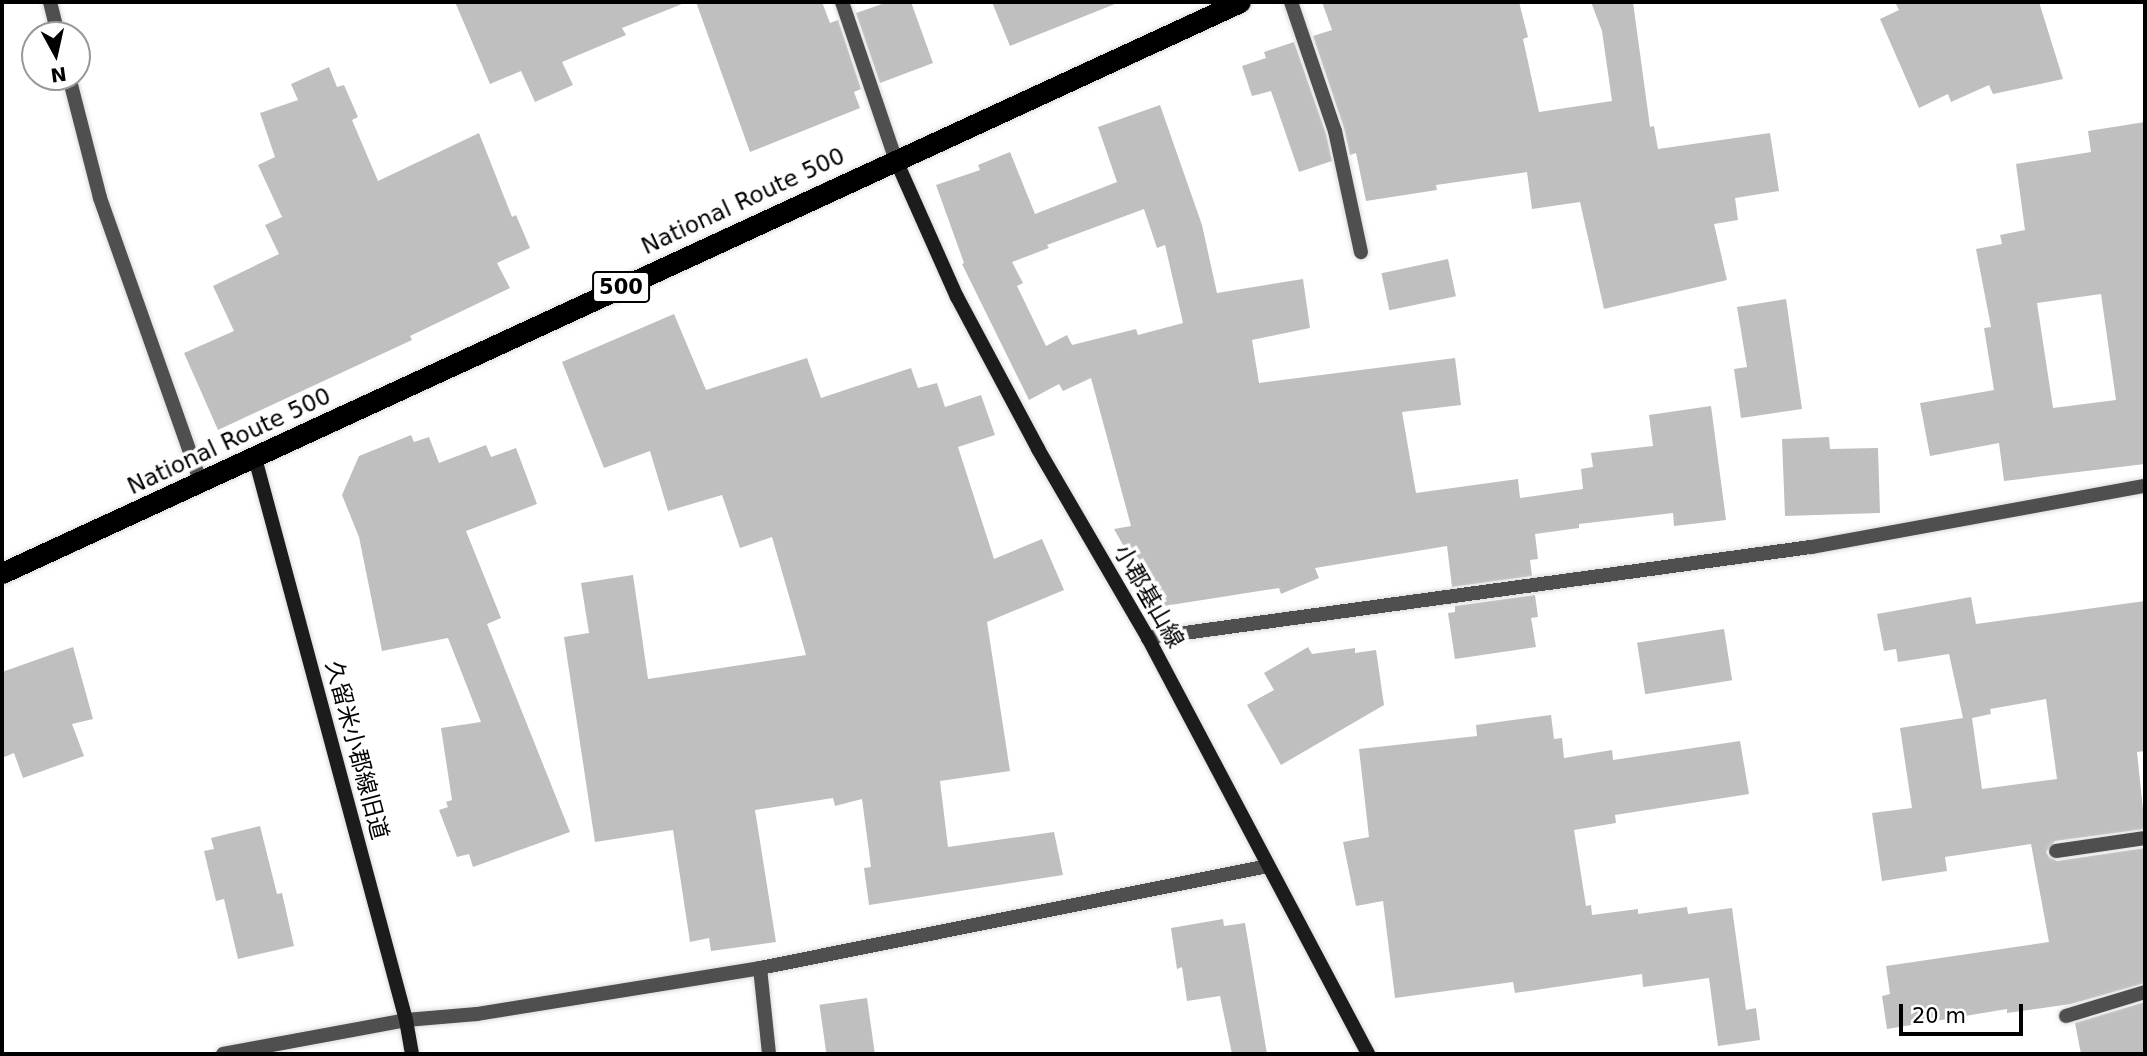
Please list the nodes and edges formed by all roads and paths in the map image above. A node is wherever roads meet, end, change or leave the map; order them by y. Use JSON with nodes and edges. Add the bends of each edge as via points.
{"nodes":[{"id":1,"x":50,"y":2,"type":"edge"},
{"id":2,"x":842,"y":2,"type":"edge"},
{"id":3,"x":1240,"y":2,"type":"edge"},
{"id":4,"x":1291,"y":2,"type":"edge"},
{"id":5,"x":55,"y":21,"type":"edge"},
{"id":6,"x":73,"y":91,"type":"edge"},
{"id":7,"x":895,"y":158,"type":"junction"},
{"id":8,"x":1361,"y":252,"type":"dead end"},
{"id":9,"x":255,"y":458,"type":"junction"},
{"id":10,"x":201,"y":484,"type":"junction"},
{"id":11,"x":2145,"y":486,"type":"edge"},
{"id":12,"x":2,"y":573,"type":"edge"},
{"id":13,"x":1148,"y":638,"type":"junction"},
{"id":14,"x":2145,"y":838,"type":"edge"},
{"id":15,"x":2056,"y":851,"type":"dead end"},
{"id":16,"x":1268,"y":866,"type":"junction"},
{"id":17,"x":760,"y":968,"type":"junction"},
{"id":18,"x":2145,"y":992,"type":"edge"},
{"id":19,"x":2066,"y":1016,"type":"dead end"},
{"id":20,"x":406,"y":1020,"type":"junction"},
{"id":21,"x":223,"y":1054,"type":"edge"},
{"id":22,"x":412,"y":1054,"type":"edge"},
{"id":23,"x":769,"y":1054,"type":"edge"},
{"id":24,"x":1368,"y":1054,"type":"edge"}],
"edges":[{"from":1,"to":5,"type":"street"},
{"from":2,"to":7,"type":"street"},
{"from":3,"to":7,"type":"highway","name":"National Route 500","number":"500"},
{"from":4,"to":8,"type":"street","via":[[1335,131]]},
{"from":6,"to":10,"type":"street","via":[[100,198]]},
{"from":7,"to":9,"type":"highway","name":"National Route 500","number":"500"},
{"from":7,"to":13,"type":"main road","name":"小郡基山線","via":[[957,297],[1038,449]]},
{"from":9,"to":10,"type":"highway","name":"National Route 500","number":"500"},
{"from":9,"to":20,"type":"main road","name":"久留米小郡線旧道"},
{"from":10,"to":12,"type":"highway","name":"National Route 500","number":"500"},
{"from":11,"to":13,"type":"street","via":[[1811,547]]},
{"from":13,"to":16,"type":"main road","name":"小郡基山線"},
{"from":14,"to":15,"type":"street"},
{"from":16,"to":17,"type":"street"},
{"from":16,"to":24,"type":"main road","name":"小郡基山線"},
{"from":17,"to":20,"type":"street","via":[[477,1014]]},
{"from":17,"to":23,"type":"street"},
{"from":18,"to":19,"type":"street"},
{"from":20,"to":21,"type":"street"},
{"from":20,"to":22,"type":"main road","name":"久留米小郡線旧道"}]}
